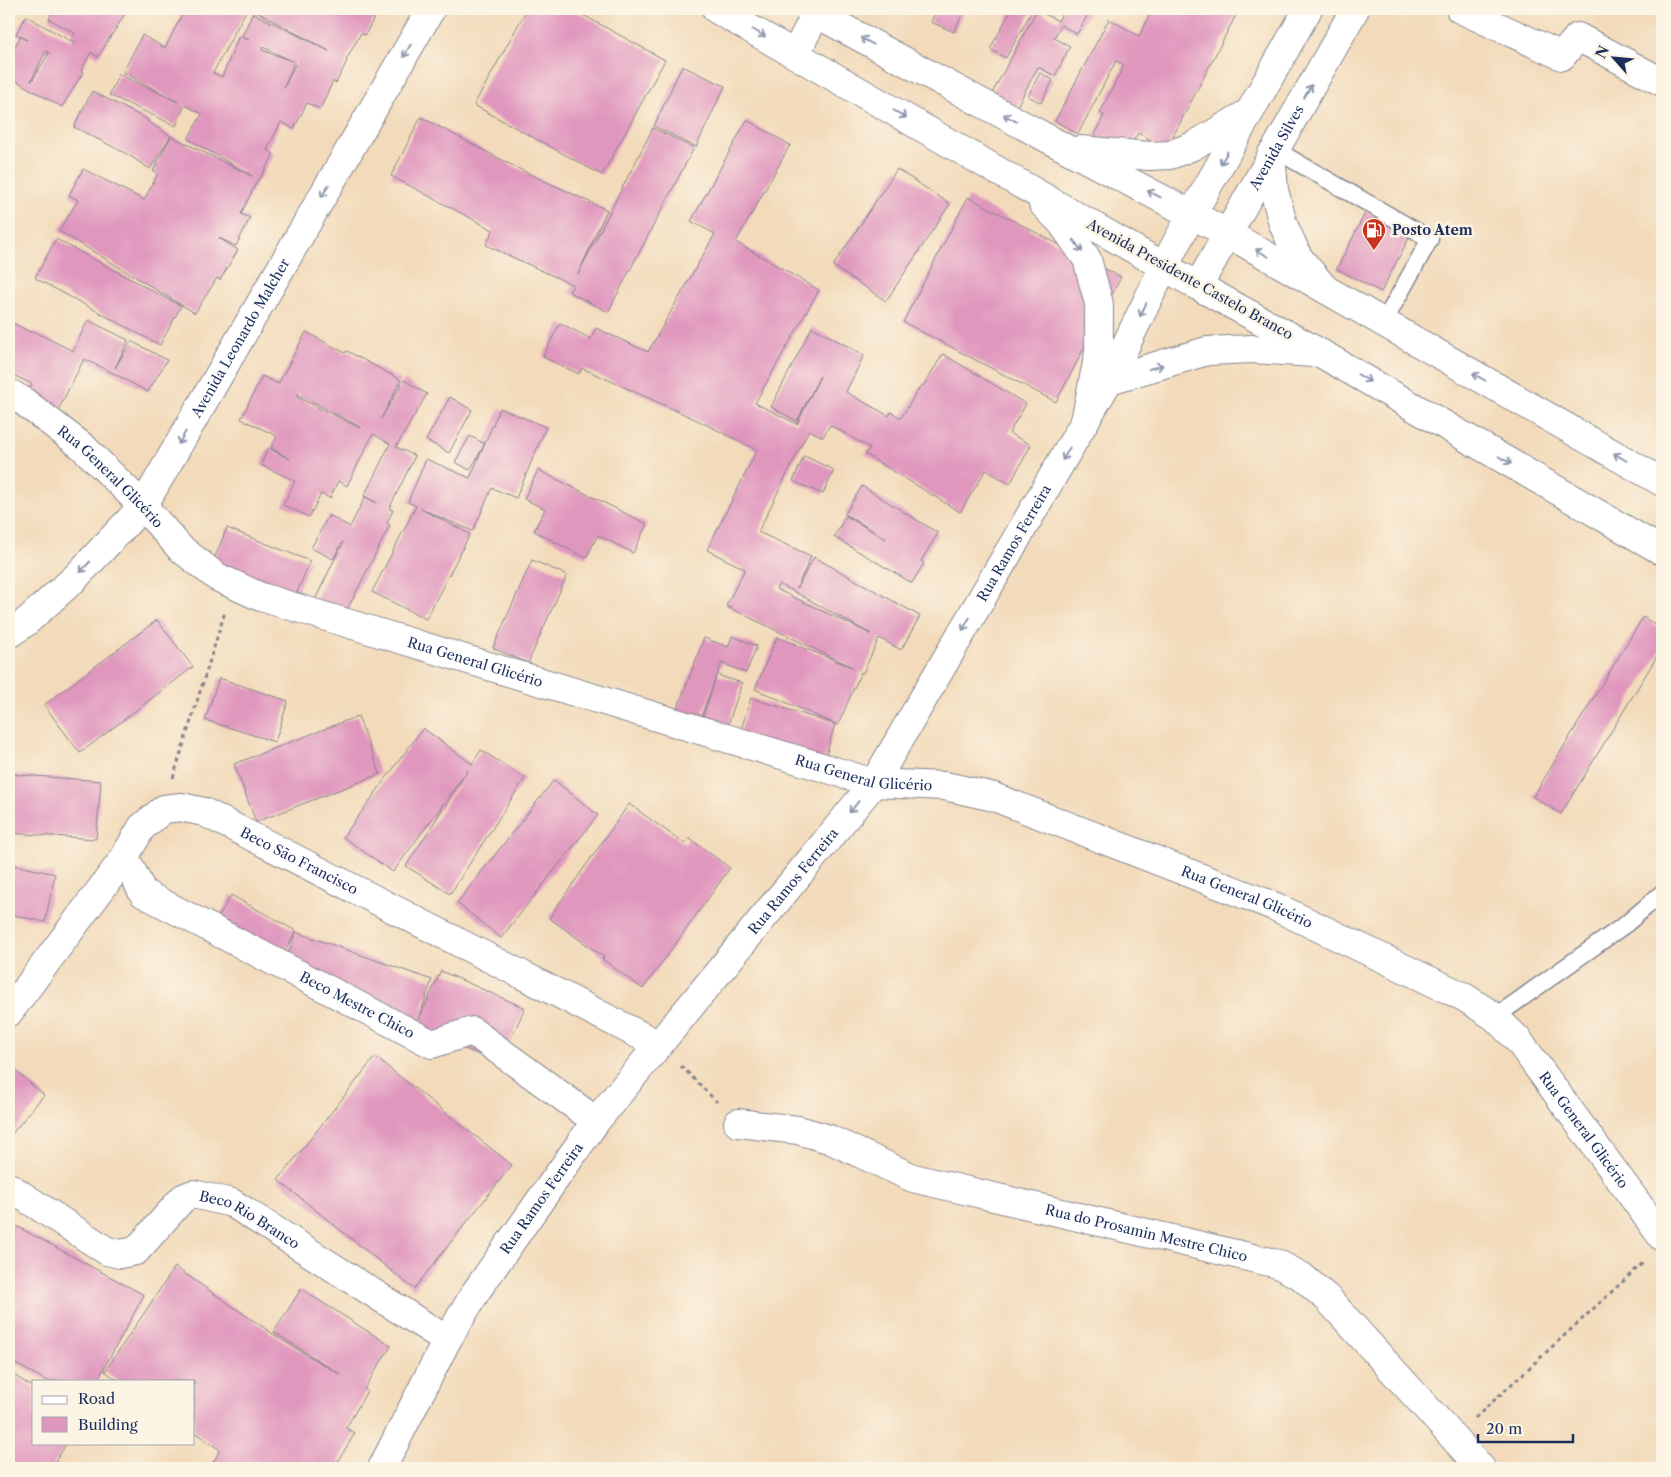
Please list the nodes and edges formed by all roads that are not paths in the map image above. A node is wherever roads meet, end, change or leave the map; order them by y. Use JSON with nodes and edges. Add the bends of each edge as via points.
{"nodes":[{"id":1,"x":431,"y":9,"type":"edge"},
{"id":2,"x":716,"y":9,"type":"edge"},
{"id":3,"x":1308,"y":9,"type":"edge"},
{"id":4,"x":1355,"y":9,"type":"edge"},
{"id":5,"x":1460,"y":9,"type":"edge"},
{"id":6,"x":812,"y":11,"type":"edge"},
{"id":7,"x":795,"y":54,"type":"junction"},
{"id":8,"x":1662,"y":82,"type":"edge"},
{"id":9,"x":1250,"y":112,"type":"junction"},
{"id":10,"x":1068,"y":149,"type":"junction"},
{"id":11,"x":1272,"y":152,"type":"junction"},
{"id":12,"x":1023,"y":184,"type":"junction"},
{"id":13,"x":1192,"y":214,"type":"junction"},
{"id":14,"x":1228,"y":233,"type":"junction"},
{"id":15,"x":1164,"y":266,"type":"junction"},
{"id":16,"x":1198,"y":286,"type":"junction"},
{"id":17,"x":1325,"y":289,"type":"junction"},
{"id":18,"x":1384,"y":322,"type":"junction"},
{"id":19,"x":1322,"y":354,"type":"junction"},
{"id":20,"x":1109,"y":380,"type":"junction"},
{"id":21,"x":9,"y":393,"type":"edge"},
{"id":22,"x":1085,"y":421,"type":"junction"},
{"id":23,"x":1662,"y":482,"type":"edge"},
{"id":24,"x":143,"y":506,"type":"junction"},
{"id":25,"x":1662,"y":551,"type":"edge"},
{"id":26,"x":9,"y":634,"type":"edge"},
{"id":27,"x":874,"y":783,"type":"junction"},
{"id":28,"x":122,"y":861,"type":"junction"},
{"id":29,"x":1662,"y":893,"type":"edge"},
{"id":30,"x":9,"y":1012,"type":"edge"},
{"id":31,"x":1495,"y":1017,"type":"junction"},
{"id":32,"x":659,"y":1044,"type":"junction"},
{"id":33,"x":596,"y":1121,"type":"junction"},
{"id":34,"x":738,"y":1123,"type":"road end"},
{"id":35,"x":9,"y":1187,"type":"edge"},
{"id":36,"x":1655,"y":1248,"type":"edge"},
{"id":37,"x":447,"y":1340,"type":"junction"},
{"id":38,"x":382,"y":1468,"type":"edge"},
{"id":39,"x":1481,"y":1468,"type":"edge"}],
"edges":[{"from":1,"to":24,"type":"street","name":"Avenida Leonardo Malcher","one_way":true},
{"from":2,"to":7,"type":"street","name":"Avenida Presidente Castelo Branco","one_way":true},
{"from":3,"to":9,"type":"street"},
{"from":11,"to":4,"type":"street","name":"Avenida Silves","one_way":true},
{"from":5,"to":8,"type":"street","via":[[1562,56],[1578,37]]},
{"from":6,"to":7,"type":"street"},
{"from":10,"to":6,"type":"street","one_way":true},
{"from":7,"to":12,"type":"street","name":"Avenida Presidente Castelo Branco","one_way":true},
{"from":9,"to":10,"type":"street","via":[[1193,146],[1170,155]]},
{"from":9,"to":13,"type":"street","one_way":true},
{"from":13,"to":10,"type":"street","one_way":true},
{"from":11,"to":14,"type":"street","name":"Avenida Silves"},
{"from":11,"to":17,"type":"street","via":[[1274,190],[1283,224],[1298,257]]},
{"from":11,"to":18,"type":"lane","via":[[1430,239]]},
{"from":12,"to":15,"type":"street","name":"Avenida Presidente Castelo Branco"},
{"from":12,"to":22,"type":"street","one_way":true,"via":[[1061,222],[1087,259],[1099,304],[1099,353]]},
{"from":13,"to":14,"type":"street"},
{"from":13,"to":15,"type":"street"},
{"from":14,"to":16,"type":"street","name":"Avenida Silves"},
{"from":17,"to":14,"type":"street","one_way":true},
{"from":15,"to":16,"type":"street","name":"Avenida Presidente Castelo Branco"},
{"from":15,"to":20,"type":"street","name":"Rua Ramos Ferreira","one_way":true},
{"from":16,"to":19,"type":"street","name":"Avenida Presidente Castelo Branco"},
{"from":17,"to":18,"type":"street"},
{"from":23,"to":18,"type":"street","one_way":true},
{"from":20,"to":19,"type":"street","one_way":true,"via":[[1207,351],[1252,349]]},
{"from":19,"to":25,"type":"street","name":"Avenida Presidente Castelo Branco","one_way":true},
{"from":20,"to":22,"type":"street","name":"Rua Ramos Ferreira"},
{"from":21,"to":24,"type":"street","name":"Rua General Glicério","via":[[83,447]]},
{"from":22,"to":27,"type":"street","name":"Rua Ramos Ferreira","one_way":true},
{"from":24,"to":26,"type":"street","name":"Avenida Leonardo Malcher","one_way":true,"via":[[75,578]]},
{"from":24,"to":27,"type":"street","name":"Rua General Glicério","via":[[180,548],[217,577],[261,597]]},
{"from":27,"to":31,"type":"street","name":"Rua General Glicério","via":[[945,786],[994,797],[1276,907],[1464,997]]},
{"from":27,"to":32,"type":"street","name":"Rua Ramos Ferreira","one_way":true},
{"from":28,"to":30,"type":"street"},
{"from":28,"to":32,"type":"street","name":"Beco São Francisco","via":[[142,827],[164,809],[181,807],[204,812]]},
{"from":28,"to":33,"type":"street","name":"Beco Mestre Chico","via":[[128,865],[143,893],[432,1044],[472,1031]]},
{"from":29,"to":31,"type":"lane","via":[[1626,924]]},
{"from":31,"to":36,"type":"street","name":"Rua General Glicério","via":[[1518,1040]]},
{"from":32,"to":33,"type":"street","name":"Rua Ramos Ferreira"},
{"from":33,"to":37,"type":"street","name":"Rua Ramos Ferreira","via":[[477,1290]]},
{"from":34,"to":39,"type":"street","name":"Rua do Prosamin Mestre Chico","via":[[798,1130],[829,1139],[913,1178],[1278,1264],[1301,1276],[1328,1298]]},
{"from":35,"to":37,"type":"street","name":"Beco Rio Branco","via":[[107,1251],[120,1254],[136,1251],[183,1198],[193,1194],[232,1203]]},
{"from":37,"to":38,"type":"street","name":"Rua Ramos Ferreira"}]}
